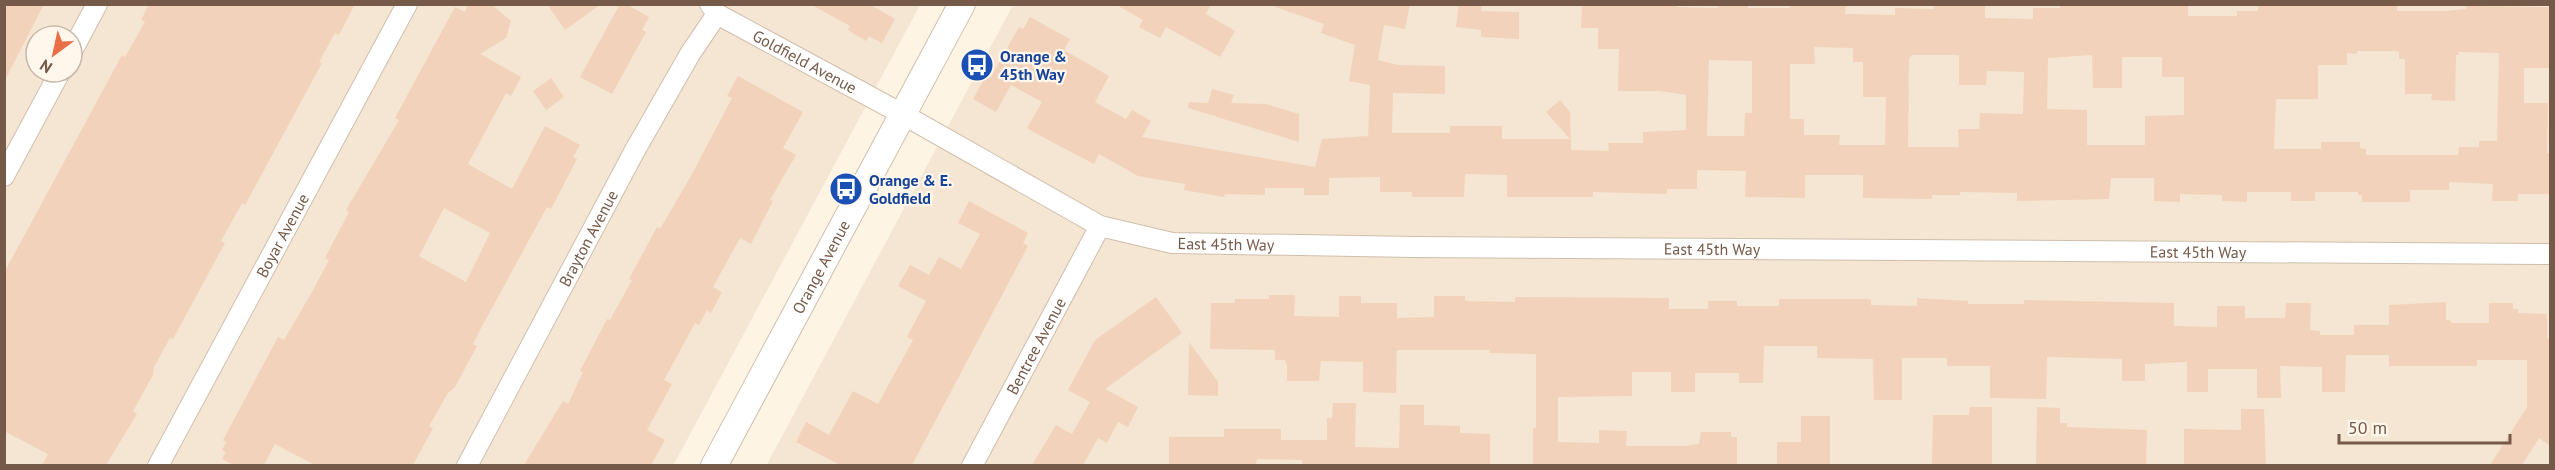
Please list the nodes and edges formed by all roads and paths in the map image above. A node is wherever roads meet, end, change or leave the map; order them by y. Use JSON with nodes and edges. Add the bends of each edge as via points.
{"nodes":[{"id":1,"x":97,"y":4,"type":"edge"},
{"id":2,"x":407,"y":4,"type":"edge"},
{"id":3,"x":962,"y":4,"type":"edge"},
{"id":4,"x":713,"y":9,"type":"edge"},
{"id":5,"x":84,"y":28,"type":"edge"},
{"id":6,"x":54,"y":84,"type":"edge"},
{"id":7,"x":904,"y":115,"type":"junction"},
{"id":8,"x":4,"y":176,"type":"edge"},
{"id":9,"x":1100,"y":226,"type":"junction"},
{"id":10,"x":2550,"y":254,"type":"edge"},
{"id":11,"x":158,"y":465,"type":"edge"},
{"id":12,"x":467,"y":465,"type":"edge"},
{"id":13,"x":714,"y":465,"type":"edge"},
{"id":14,"x":972,"y":465,"type":"edge"}],
"edges":[{"from":1,"to":5,"type":"street"},
{"from":2,"to":11,"type":"street","name":"Boyar Avenue"},
{"from":3,"to":7,"type":"street","name":"Orange Avenue"},
{"from":4,"to":7,"type":"street","name":"Goldfield Avenue"},
{"from":4,"to":12,"type":"street","name":"Brayton Avenue"},
{"from":6,"to":8,"type":"street"},
{"from":7,"to":9,"type":"street","name":"East 45th Way"},
{"from":7,"to":13,"type":"street","name":"Orange Avenue"},
{"from":9,"to":10,"type":"street","name":"East 45th Way","via":[[1172,243]]},
{"from":9,"to":14,"type":"street","name":"Bentree Avenue"}]}
